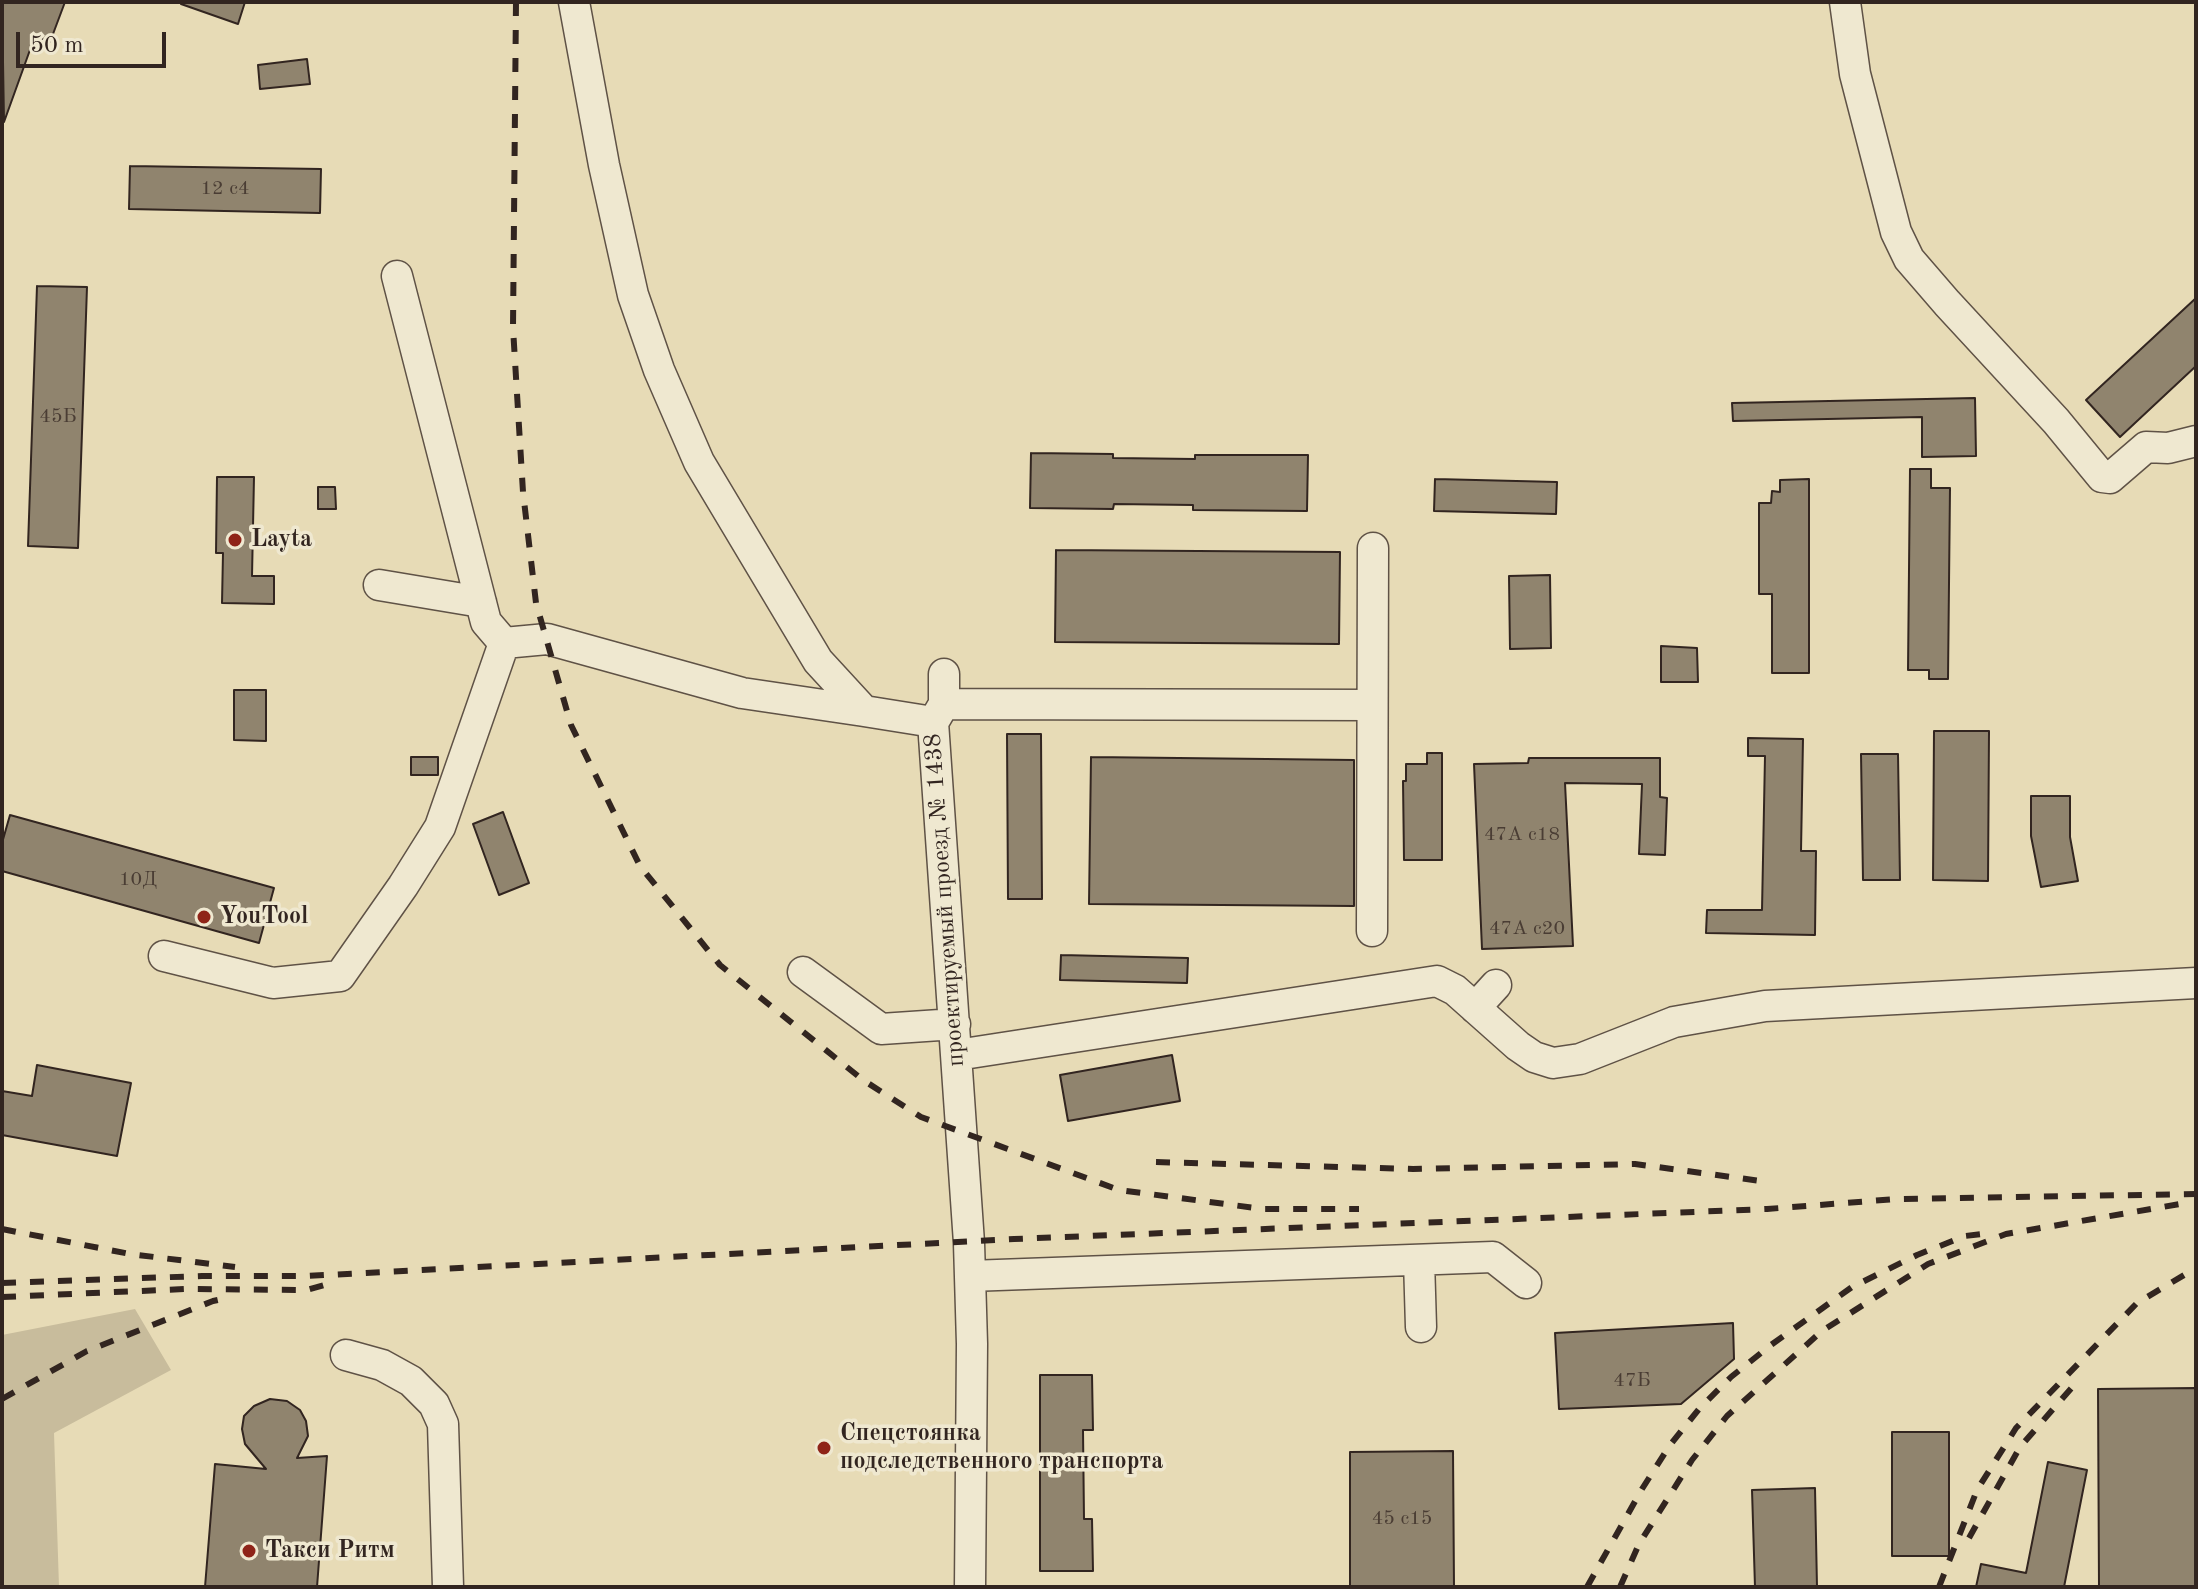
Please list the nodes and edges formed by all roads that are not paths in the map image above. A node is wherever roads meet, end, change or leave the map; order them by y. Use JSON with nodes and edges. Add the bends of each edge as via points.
{"nodes":[{"id":1,"x":574,"y":2,"type":"edge"},
{"id":2,"x":1845,"y":2,"type":"edge"},
{"id":3,"x":397,"y":276,"type":"dead end"},
{"id":4,"x":2196,"y":441,"type":"edge"},
{"id":5,"x":1373,"y":548,"type":"dead end"},
{"id":6,"x":379,"y":585,"type":"dead end"},
{"id":7,"x":481,"y":602,"type":"junction"},
{"id":8,"x":504,"y":643,"type":"junction"},
{"id":9,"x":944,"y":674,"type":"dead end"},
{"id":10,"x":1372,"y":705,"type":"junction"},
{"id":11,"x":864,"y":711,"type":"junction"},
{"id":12,"x":939,"y":713,"type":"junction"},
{"id":13,"x":1372,"y":931,"type":"dead end"},
{"id":14,"x":164,"y":956,"type":"dead end"},
{"id":15,"x":803,"y":972,"type":"dead end"},
{"id":16,"x":2196,"y":983,"type":"edge"},
{"id":17,"x":1496,"y":985,"type":"dead end"},
{"id":18,"x":1475,"y":1008,"type":"junction"},
{"id":19,"x":955,"y":1024,"type":"junction"},
{"id":20,"x":957,"y":1055,"type":"junction"},
{"id":21,"x":1419,"y":1260,"type":"junction"},
{"id":22,"x":970,"y":1276,"type":"junction"},
{"id":23,"x":1526,"y":1283,"type":"dead end"},
{"id":24,"x":1421,"y":1327,"type":"dead end"},
{"id":25,"x":346,"y":1355,"type":"dead end"},
{"id":26,"x":448,"y":1587,"type":"edge"},
{"id":27,"x":970,"y":1587,"type":"edge"}],
"edges":[{"from":1,"to":11,"type":"street","via":[[633,295],[659,370],[699,462],[778,596],[818,661]]},
{"from":2,"to":4,"type":"street","via":[[1855,74],[1896,232],[1909,259],[2102,477],[2110,478],[2146,447]]},
{"from":3,"to":7,"type":"street"},
{"from":5,"to":10,"type":"street"},
{"from":6,"to":7,"type":"street"},
{"from":7,"to":8,"type":"street","via":[[486,622]]},
{"from":8,"to":11,"type":"street","name":"проектируемый проезд № 1438","via":[[547,639],[742,693]]},
{"from":8,"to":14,"type":"street","via":[[440,827],[340,976],[273,983]]},
{"from":9,"to":12,"type":"street"},
{"from":10,"to":12,"type":"street"},
{"from":10,"to":13,"type":"street"},
{"from":11,"to":12,"type":"street","name":"проектируемый проезд № 1438"},
{"from":12,"to":19,"type":"street","name":"проектируемый проезд № 1438"},
{"from":15,"to":19,"type":"street","via":[[881,1029]]},
{"from":16,"to":18,"type":"street","via":[[1765,1006],[1674,1022],[1580,1059],[1553,1063],[1518,1046]]},
{"from":17,"to":18,"type":"street"},
{"from":18,"to":20,"type":"street","via":[[1437,981]]},
{"from":19,"to":20,"type":"street","name":"проектируемый проезд № 1438"},
{"from":20,"to":22,"type":"street","name":"проектируемый проезд № 1438","via":[[969,1116]]},
{"from":21,"to":22,"type":"street"},
{"from":21,"to":23,"type":"street","via":[[1493,1257]]},
{"from":21,"to":24,"type":"street"},
{"from":22,"to":27,"type":"street","name":"проектируемый проезд № 1438"},
{"from":25,"to":26,"type":"street","via":[[382,1365],[411,1381],[439,1414]]}]}
